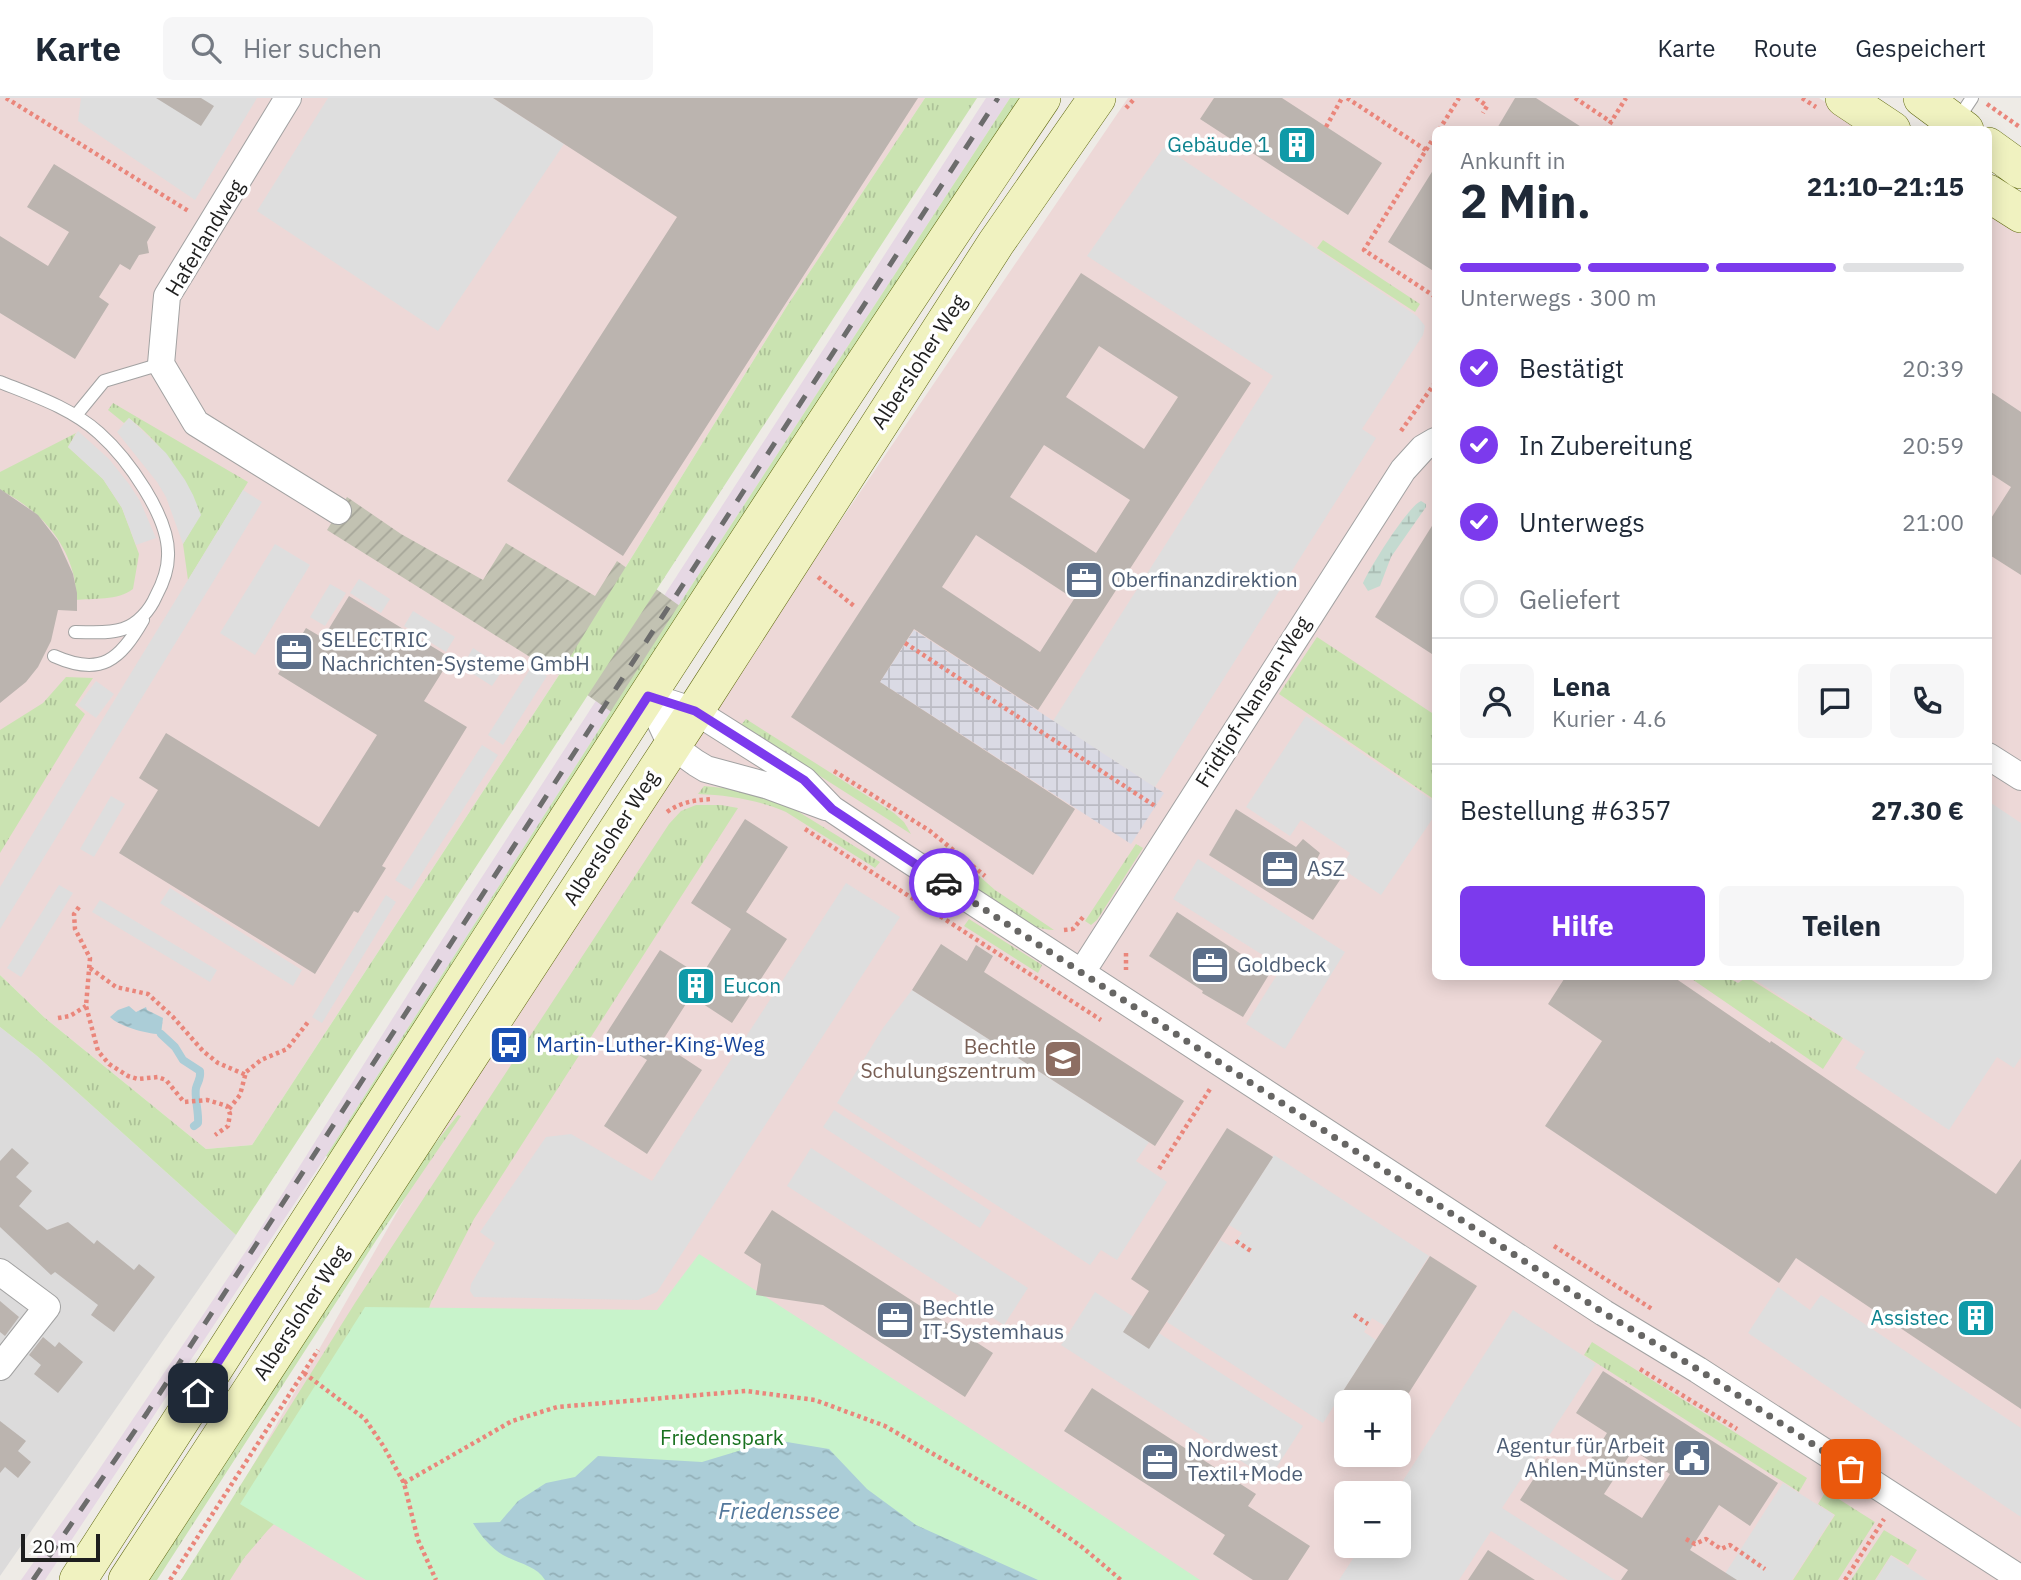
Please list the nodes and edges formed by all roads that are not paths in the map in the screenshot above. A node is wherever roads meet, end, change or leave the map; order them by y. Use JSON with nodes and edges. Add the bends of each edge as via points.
{"nodes":[{"id":1,"x":288,"y":98,"type":"edge"},
{"id":2,"x":1042,"y":98,"type":"edge"},
{"id":3,"x":1097,"y":98,"type":"edge"},
{"id":4,"x":1844,"y":98,"type":"edge"},
{"id":5,"x":1922,"y":98,"type":"edge"},
{"id":6,"x":1968,"y":112,"type":"edge"},
{"id":7,"x":1886,"y":126,"type":"edge"},
{"id":8,"x":1992,"y":149,"type":"edge"},
{"id":9,"x":2021,"y":170,"type":"edge"},
{"id":10,"x":1992,"y":196,"type":"edge"},
{"id":11,"x":2021,"y":214,"type":"edge"},
{"id":12,"x":161,"y":364,"type":"junction"},
{"id":13,"x":0,"y":382,"type":"edge"},
{"id":14,"x":76,"y":414,"type":"junction"},
{"id":15,"x":1432,"y":443,"type":"edge"},
{"id":16,"x":338,"y":511,"type":"dead end"},
{"id":17,"x":153,"y":604,"type":"junction"},
{"id":18,"x":75,"y":632,"type":"dead end"},
{"id":19,"x":54,"y":656,"type":"dead end"},
{"id":20,"x":648,"y":696,"type":"junction"},
{"id":21,"x":695,"y":711,"type":"junction"},
{"id":22,"x":671,"y":745,"type":"junction"},
{"id":23,"x":1992,"y":759,"type":"edge"},
{"id":24,"x":2021,"y":778,"type":"edge"},
{"id":25,"x":832,"y":809,"type":"junction"},
{"id":26,"x":1082,"y":972,"type":"junction"},
{"id":27,"x":0,"y":1272,"type":"edge"},
{"id":28,"x":0,"y":1367,"type":"edge"},
{"id":29,"x":2021,"y":1578,"type":"edge"},
{"id":30,"x":78,"y":1580,"type":"edge"},
{"id":31,"x":127,"y":1580,"type":"edge"}],
"edges":[{"from":1,"to":12,"type":"street","name":"Haferlandweg","via":[[167,296]]},
{"from":2,"to":20,"type":"main road","name":"Albersloher Weg"},
{"from":3,"to":21,"type":"main road","name":"Albersloher Weg","via":[[996,243]]},
{"from":4,"to":7,"type":"main road"},
{"from":5,"to":6,"type":"main road"},
{"from":8,"to":9,"type":"main road"},
{"from":10,"to":11,"type":"main road"},
{"from":12,"to":14,"type":"lane","via":[[104,381]]},
{"from":12,"to":16,"type":"street","via":[[196,423]]},
{"from":13,"to":14,"type":"lane"},
{"from":14,"to":17,"type":"lane","via":[[121,456],[155,509],[169,553],[167,575]]},
{"from":15,"to":26,"type":"street","name":"Fridtjof-Nansen-Weg","via":[[1403,470]]},
{"from":17,"to":18,"type":"lane","via":[[134,624],[121,630]]},
{"from":17,"to":19,"type":"lane","via":[[134,636],[112,660],[75,662]]},
{"from":20,"to":21,"type":"street"},
{"from":20,"to":22,"type":"street"},
{"from":20,"to":30,"type":"main road","name":"Albersloher Weg"},
{"from":21,"to":22,"type":"main road","name":"Albersloher Weg"},
{"from":21,"to":25,"type":"street","via":[[804,780]]},
{"from":22,"to":25,"type":"street","via":[[706,769]]},
{"from":22,"to":31,"type":"main road","name":"Albersloher Weg"},
{"from":23,"to":24,"type":"street"},
{"from":25,"to":26,"type":"street"},
{"from":26,"to":29,"type":"street"},
{"from":27,"to":28,"type":"street","via":[[47,1307]]}]}
